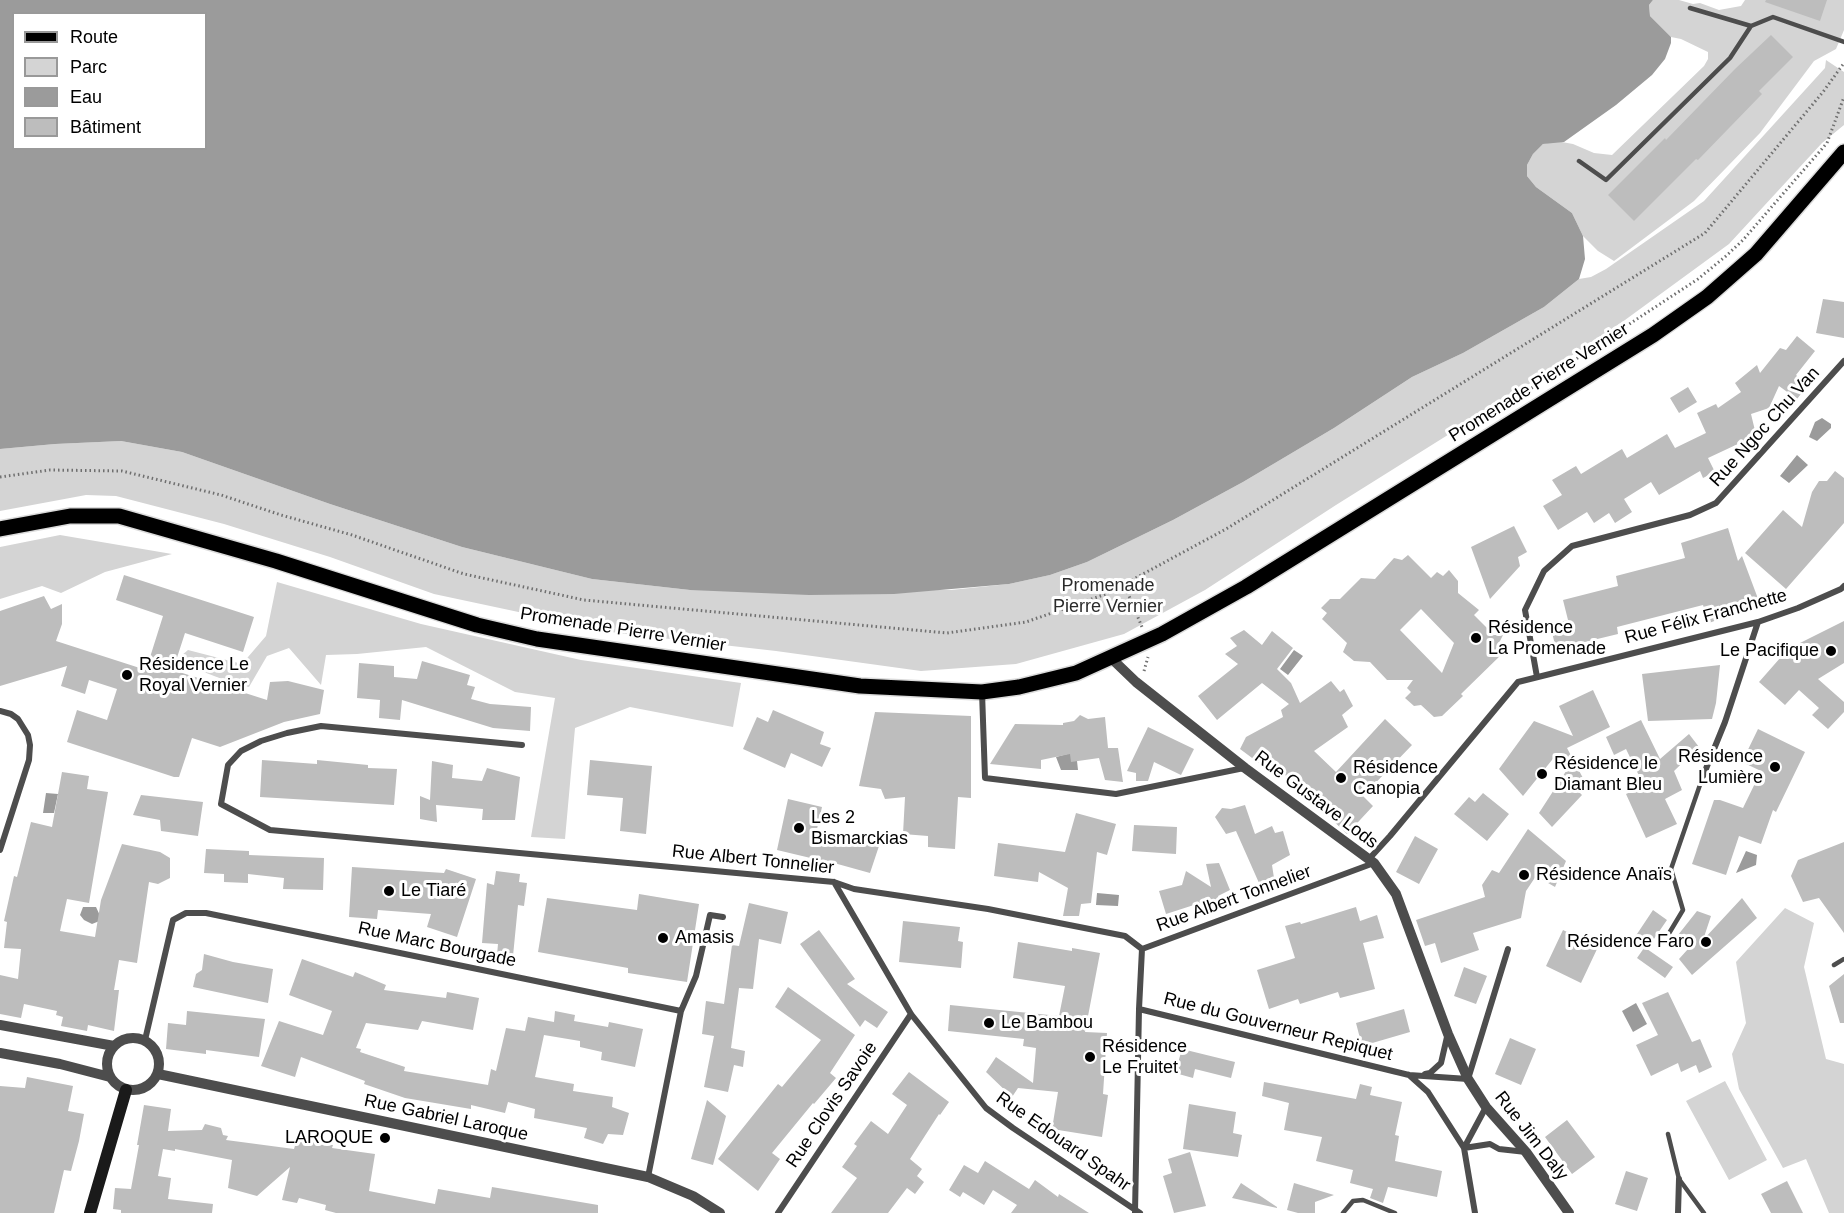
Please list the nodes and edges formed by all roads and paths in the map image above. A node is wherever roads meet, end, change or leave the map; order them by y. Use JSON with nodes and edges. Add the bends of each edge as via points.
{"nodes":[{"id":1,"x":1690,"y":8,"type":"dead end"},
{"id":2,"x":1751,"y":26,"type":"junction"},
{"id":3,"x":1844,"y":42,"type":"edge"},
{"id":4,"x":1844,"y":63,"type":"edge"},
{"id":5,"x":1844,"y":97,"type":"edge"},
{"id":6,"x":1844,"y":152,"type":"edge"},
{"id":7,"x":1579,"y":161,"type":"dead end"},
{"id":8,"x":1844,"y":361,"type":"edge"},
{"id":9,"x":1502,"y":408,"type":"dead end"},
{"id":10,"x":0,"y":477,"type":"edge"},
{"id":11,"x":0,"y":529,"type":"edge"},
{"id":12,"x":1124,"y":584,"type":"junction"},
{"id":13,"x":1844,"y":586,"type":"edge"},
{"id":14,"x":1758,"y":622,"type":"junction"},
{"id":15,"x":1145,"y":636,"type":"junction"},
{"id":16,"x":1111,"y":658,"type":"junction"},
{"id":17,"x":1537,"y":677,"type":"junction"},
{"id":18,"x":1136,"y":681,"type":"junction"},
{"id":19,"x":982,"y":692,"type":"junction"},
{"id":20,"x":0,"y":711,"type":"edge"},
{"id":21,"x":522,"y":745,"type":"dead end"},
{"id":22,"x":1245,"y":768,"type":"junction"},
{"id":23,"x":1703,"y":776,"type":"joint"},
{"id":24,"x":0,"y":850,"type":"edge"},
{"id":25,"x":1371,"y":861,"type":"junction"},
{"id":26,"x":1671,"y":869,"type":"junction"},
{"id":27,"x":1654,"y":878,"type":"dead end"},
{"id":28,"x":834,"y":882,"type":"junction"},
{"id":29,"x":723,"y":917,"type":"dead end"},
{"id":30,"x":1665,"y":940,"type":"dead end"},
{"id":31,"x":1142,"y":949,"type":"junction"},
{"id":32,"x":1508,"y":949,"type":"dead end"},
{"id":33,"x":1844,"y":959,"type":"edge"},
{"id":34,"x":1834,"y":965,"type":"dead end"},
{"id":35,"x":1139,"y":1009,"type":"junction"},
{"id":36,"x":681,"y":1011,"type":"junction"},
{"id":37,"x":911,"y":1014,"type":"junction"},
{"id":38,"x":0,"y":1025,"type":"edge"},
{"id":39,"x":1448,"y":1034,"type":"junction"},
{"id":40,"x":145,"y":1040,"type":"junction"},
{"id":41,"x":114,"y":1046,"type":"junction"},
{"id":42,"x":0,"y":1053,"type":"edge"},
{"id":43,"x":158,"y":1074,"type":"junction"},
{"id":44,"x":1409,"y":1075,"type":"junction"},
{"id":45,"x":110,"y":1077,"type":"junction"},
{"id":46,"x":1468,"y":1079,"type":"junction"},
{"id":47,"x":126,"y":1090,"type":"junction"},
{"id":48,"x":1486,"y":1107,"type":"junction"},
{"id":49,"x":1668,"y":1134,"type":"dead end"},
{"id":50,"x":1464,"y":1148,"type":"junction"},
{"id":51,"x":1527,"y":1152,"type":"junction"},
{"id":52,"x":648,"y":1177,"type":"junction"},
{"id":53,"x":1680,"y":1179,"type":"junction"},
{"id":54,"x":1137,"y":1212,"type":"edge"},
{"id":55,"x":90,"y":1213,"type":"edge"},
{"id":56,"x":720,"y":1213,"type":"edge"},
{"id":57,"x":778,"y":1213,"type":"edge"},
{"id":58,"x":1343,"y":1213,"type":"edge"},
{"id":59,"x":1395,"y":1213,"type":"edge"},
{"id":60,"x":1475,"y":1213,"type":"edge"},
{"id":61,"x":1569,"y":1213,"type":"edge"},
{"id":62,"x":1678,"y":1213,"type":"edge"},
{"id":63,"x":1704,"y":1213,"type":"edge"}],
"edges":[{"from":1,"to":2,"type":"lane"},
{"from":2,"to":3,"type":"lane","via":[[1773,17]]},
{"from":2,"to":7,"type":"lane","via":[[1730,58],[1606,180]]},
{"from":4,"to":12,"type":"path","via":[[1705,233],[1226,529]]},
{"from":5,"to":9,"type":"path","via":[[1827,143],[1726,256],[1698,279]]},
{"from":6,"to":15,"type":"main road","name":"Promenade Pierre Vernier","via":[[1756,254],[1707,297],[1653,335],[1246,587]]},
{"from":8,"to":17,"type":"street","name":"Rue Ngoc Chu Van","via":[[1716,503],[1690,515],[1572,546],[1544,571],[1525,610]]},
{"from":10,"to":12,"type":"path","via":[[50,470],[122,471],[221,495],[464,574],[585,600],[842,625],[947,633],[1015,624],[1106,594]]},
{"from":11,"to":19,"type":"main road","name":"Promenade Pierre Vernier","via":[[70,516],[119,516],[477,625],[537,639],[860,686]]},
{"from":12,"to":15,"type":"path"},
{"from":13,"to":14,"type":"street","name":"Rue Félix Franchette"},
{"from":14,"to":17,"type":"street","name":"Rue Félix Franchette"},
{"from":14,"to":23,"type":"street"},
{"from":15,"to":16,"type":"main road","name":"Promenade Pierre Vernier"},
{"from":15,"to":18,"type":"path","via":[[1148,662]]},
{"from":16,"to":18,"type":"street","name":"Rue Gustave Lods"},
{"from":16,"to":19,"type":"main road","name":"Promenade Pierre Vernier","via":[[1076,672]]},
{"from":17,"to":25,"type":"street","name":"Rue Félix Franchette","via":[[1518,682]]},
{"from":18,"to":22,"type":"street","name":"Rue Gustave Lods"},
{"from":19,"to":22,"type":"street","via":[[985,778],[1116,794]]},
{"from":20,"to":24,"type":"street","via":[[18,719],[30,745]]},
{"from":21,"to":28,"type":"street","name":"Rue Albert Tonnelier","via":[[321,726],[287,733],[242,751],[228,765],[221,804],[270,830]]},
{"from":22,"to":25,"type":"street","name":"Rue Gustave Lods"},
{"from":23,"to":26,"type":"lane"},
{"from":25,"to":31,"type":"street","name":"Rue Albert Tonnelier"},
{"from":25,"to":39,"type":"street","name":"Rue Gustave Lods","via":[[1396,894]]},
{"from":26,"to":27,"type":"lane"},
{"from":26,"to":30,"type":"lane","via":[[1683,910]]},
{"from":28,"to":31,"type":"street","name":"Rue Albert Tonnelier","via":[[854,889],[988,909],[1125,936]]},
{"from":28,"to":37,"type":"street","name":"Rue Edouard Spahr"},
{"from":29,"to":36,"type":"street","via":[[710,915],[696,976]]},
{"from":31,"to":35,"type":"street"},
{"from":32,"to":46,"type":"street"},
{"from":33,"to":34,"type":"lane"},
{"from":35,"to":44,"type":"street","name":"Rue du Gouverneur Repiquet"},
{"from":35,"to":54,"type":"street"},
{"from":36,"to":40,"type":"street","name":"Rue Marc Bourgade","via":[[206,913],[186,913],[172,920]]},
{"from":36,"to":52,"type":"street"},
{"from":37,"to":54,"type":"street","name":"Rue Edouard Spahr","via":[[986,1108]]},
{"from":37,"to":57,"type":"street","name":"Rue Clovis Savoie"},
{"from":38,"to":41,"type":"street"},
{"from":39,"to":44,"type":"street","via":[[1441,1063],[1430,1073]]},
{"from":39,"to":46,"type":"street","name":"Rue Gustave Lods"},
{"from":40,"to":41,"type":"street","via":[[129,1038]]},
{"from":40,"to":43,"type":"street","via":[[158,1055]]},
{"from":41,"to":45,"type":"street","via":[[107,1061]]},
{"from":42,"to":45,"type":"street"},
{"from":43,"to":47,"type":"street","via":[[148,1087]]},
{"from":43,"to":52,"type":"street","name":"Rue Gabriel Laroque"},
{"from":44,"to":46,"type":"street","name":"Rue du Gouverneur Repiquet"},
{"from":44,"to":50,"type":"street","via":[[1428,1092]]},
{"from":45,"to":47,"type":"street"},
{"from":46,"to":48,"type":"street","name":"Rue Jim Daly"},
{"from":47,"to":55,"type":"main road"},
{"from":48,"to":50,"type":"street"},
{"from":48,"to":51,"type":"street","name":"Rue Jim Daly"},
{"from":49,"to":53,"type":"lane"},
{"from":50,"to":51,"type":"street","via":[[1490,1144]]},
{"from":50,"to":60,"type":"street"},
{"from":51,"to":61,"type":"street","name":"Rue Jim Daly"},
{"from":52,"to":56,"type":"street","name":"Rue Gabriel Laroque","via":[[693,1196]]},
{"from":53,"to":62,"type":"street"},
{"from":53,"to":63,"type":"lane"},
{"from":58,"to":59,"type":"lane","via":[[1353,1201],[1364,1200]]}]}
